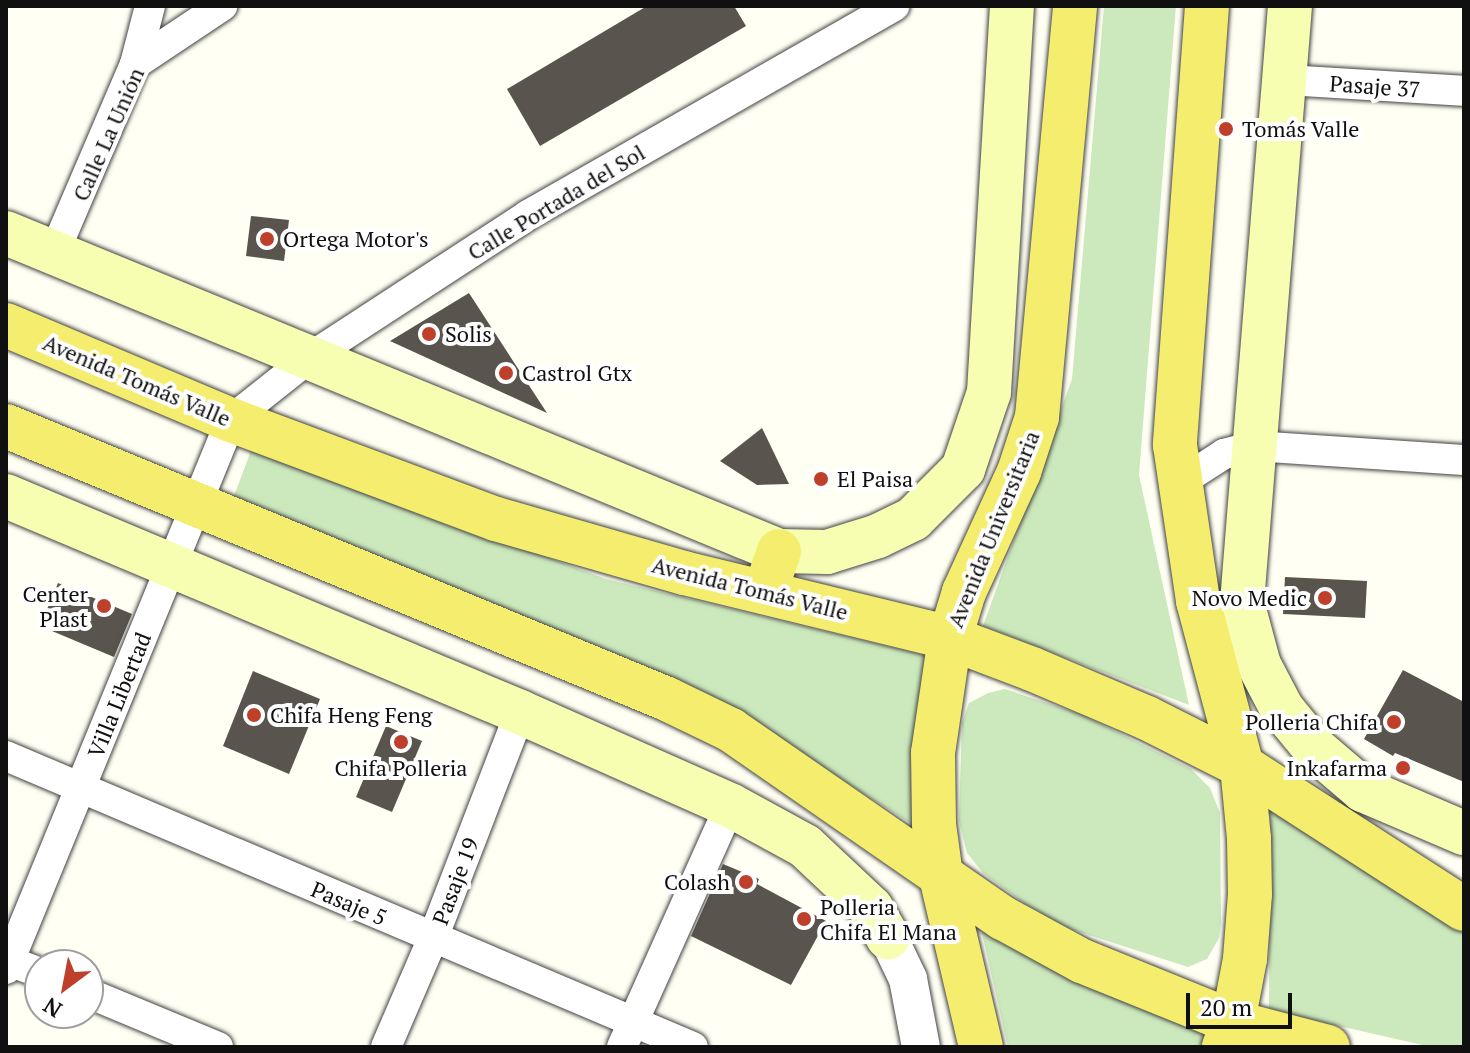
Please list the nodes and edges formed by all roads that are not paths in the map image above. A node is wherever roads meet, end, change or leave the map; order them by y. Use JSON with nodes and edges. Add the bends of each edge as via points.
{"nodes":[{"id":1,"x":150,"y":6,"type":"edge"},
{"id":2,"x":222,"y":6,"type":"edge"},
{"id":3,"x":895,"y":6,"type":"edge"},
{"id":4,"x":1012,"y":6,"type":"edge"},
{"id":5,"x":1075,"y":6,"type":"edge"},
{"id":6,"x":1207,"y":6,"type":"edge"},
{"id":7,"x":1290,"y":6,"type":"edge"},
{"id":8,"x":135,"y":64,"type":"junction"},
{"id":9,"x":1285,"y":80,"type":"junction"},
{"id":10,"x":1464,"y":91,"type":"edge"},
{"id":11,"x":6,"y":233,"type":"edge"},
{"id":12,"x":54,"y":253,"type":"junction"},
{"id":13,"x":6,"y":325,"type":"edge"},
{"id":14,"x":309,"y":358,"type":"junction"},
{"id":15,"x":231,"y":420,"type":"junction"},
{"id":16,"x":6,"y":426,"type":"edge"},
{"id":17,"x":1254,"y":446,"type":"junction"},
{"id":18,"x":1464,"y":460,"type":"edge"},
{"id":19,"x":1179,"y":483,"type":"junction"},
{"id":20,"x":6,"y":496,"type":"edge"},
{"id":21,"x":196,"y":506,"type":"junction"},
{"id":22,"x":779,"y":551,"type":"junction"},
{"id":23,"x":173,"y":565,"type":"junction"},
{"id":24,"x":765,"y":592,"type":"junction"},
{"id":25,"x":950,"y":638,"type":"junction"},
{"id":26,"x":520,"y":712,"type":"junction"},
{"id":27,"x":6,"y":756,"type":"edge"},
{"id":28,"x":1242,"y":766,"type":"junction"},
{"id":29,"x":81,"y":788,"type":"junction"},
{"id":30,"x":730,"y":805,"type":"junction"},
{"id":31,"x":1464,"y":833,"type":"edge"},
{"id":32,"x":941,"y":876,"type":"junction"},
{"id":33,"x":1464,"y":909,"type":"edge"},
{"id":34,"x":888,"y":937,"type":"joint"},
{"id":35,"x":433,"y":938,"type":"junction"},
{"id":36,"x":8,"y":965,"type":"edge"},
{"id":37,"x":104,"y":1000,"type":"edge"},
{"id":38,"x":628,"y":1034,"type":"edge"},
{"id":39,"x":1228,"y":1034,"type":"edge"},
{"id":40,"x":218,"y":1047,"type":"edge"},
{"id":41,"x":386,"y":1047,"type":"edge"},
{"id":42,"x":693,"y":1047,"type":"edge"},
{"id":43,"x":921,"y":1047,"type":"edge"},
{"id":44,"x":981,"y":1047,"type":"edge"},
{"id":45,"x":1328,"y":1047,"type":"edge"}],
"edges":[{"from":1,"to":8,"type":"street"},
{"from":2,"to":8,"type":"street","name":"Calle La Unión"},
{"from":3,"to":14,"type":"street","name":"Calle Portada del Sol","via":[[528,215]]},
{"from":4,"to":22,"type":"main road","name":"Avenida Tomás Valle","via":[[989,392],[963,469],[913,519],[878,536],[827,552]]},
{"from":5,"to":25,"type":"main road","name":"Avenida Universitaria","via":[[1037,417]]},
{"from":6,"to":19,"type":"main road","via":[[1176,398]]},
{"from":7,"to":9,"type":"main road"},
{"from":8,"to":12,"type":"street","name":"Calle La Unión"},
{"from":9,"to":10,"type":"street","name":"Pasaje 37"},
{"from":9,"to":17,"type":"main road"},
{"from":11,"to":12,"type":"main road","name":"Avenida Tomás Valle"},
{"from":12,"to":14,"type":"main road","name":"Avenida Tomás Valle"},
{"from":13,"to":15,"type":"main road","name":"Avenida Tomás Valle"},
{"from":14,"to":15,"type":"street","name":"Calle Portada del Sol"},
{"from":14,"to":22,"type":"main road","name":"Avenida Tomás Valle"},
{"from":15,"to":21,"type":"street","name":"Villa Libertad"},
{"from":15,"to":24,"type":"main road","name":"Avenida Tomás Valle","via":[[496,519]]},
{"from":16,"to":21,"type":"main road"},
{"from":17,"to":18,"type":"street"},
{"from":17,"to":19,"type":"street","via":[[1224,454]]},
{"from":17,"to":31,"type":"main road","via":[[1242,602],[1259,665],[1282,709],[1314,748],[1363,790]]},
{"from":19,"to":28,"type":"main road","via":[[1213,665]]},
{"from":20,"to":23,"type":"main road"},
{"from":21,"to":23,"type":"street","name":"Villa Libertad"},
{"from":21,"to":32,"type":"main road","via":[[599,668],[731,730]]},
{"from":22,"to":24,"type":"main road"},
{"from":23,"to":26,"type":"main road"},
{"from":23,"to":29,"type":"street","name":"Villa Libertad"},
{"from":24,"to":25,"type":"main road","name":"Avenida Tomás Valle"},
{"from":25,"to":28,"type":"main road","name":"Avenida Tomás Valle","via":[[1080,688]]},
{"from":25,"to":32,"type":"main road","name":"Avenida Universitaria","via":[[933,753]]},
{"from":26,"to":30,"type":"main road"},
{"from":26,"to":35,"type":"street","name":"Pasaje 19"},
{"from":27,"to":29,"type":"street","name":"Pasaje 5"},
{"from":28,"to":33,"type":"main road","name":"Avenida Tomás Valle"},
{"from":28,"to":39,"type":"main road","via":[[1250,894],[1245,959]]},
{"from":29,"to":35,"type":"street","name":"Pasaje 5"},
{"from":29,"to":36,"type":"street","name":"Villa Libertad"},
{"from":30,"to":34,"type":"main road","via":[[805,846],[871,908]]},
{"from":30,"to":38,"type":"street"},
{"from":32,"to":39,"type":"main road","via":[[1003,918]]},
{"from":32,"to":44,"type":"main road","name":"Avenida Universitaria"},
{"from":34,"to":43,"type":"street","via":[[908,979]]},
{"from":35,"to":38,"type":"street","name":"Pasaje 5"},
{"from":35,"to":41,"type":"street","name":"Pasaje 19"},
{"from":37,"to":40,"type":"street"},
{"from":38,"to":42,"type":"street","name":"Pasaje 5"},
{"from":39,"to":45,"type":"main road"}]}
